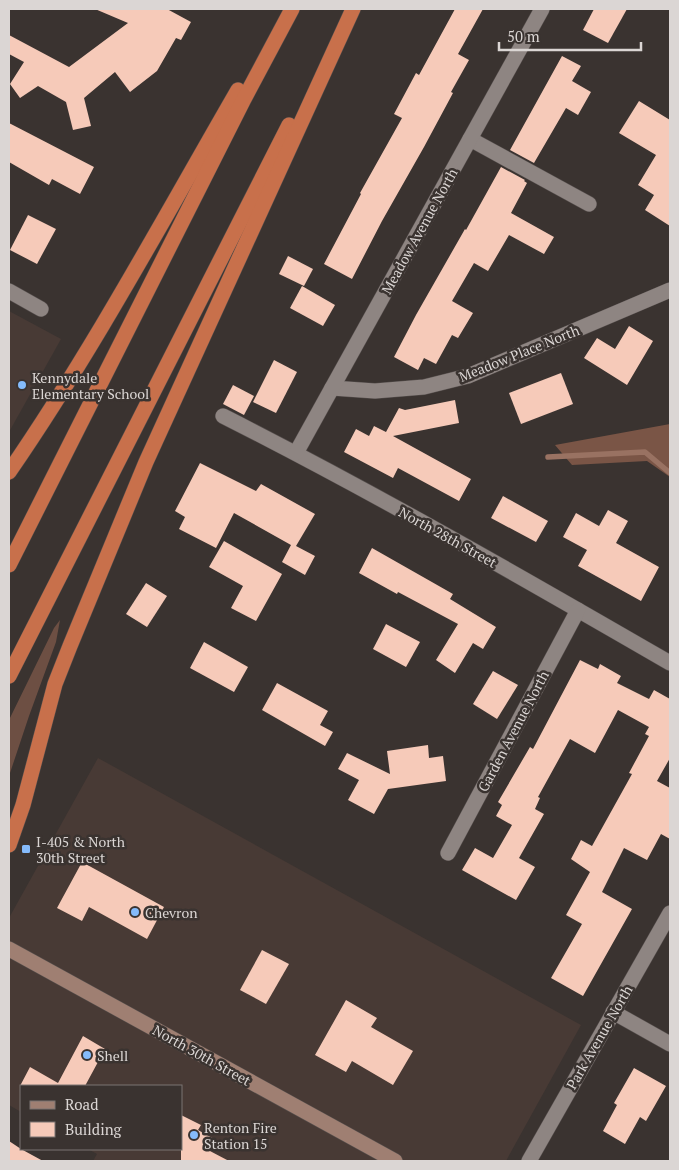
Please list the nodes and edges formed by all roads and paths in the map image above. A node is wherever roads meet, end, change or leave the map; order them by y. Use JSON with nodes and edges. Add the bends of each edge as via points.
{"nodes":[{"id":1,"x":284,"y":9,"type":"edge"},
{"id":2,"x":292,"y":9,"type":"edge"},
{"id":3,"x":351,"y":9,"type":"edge"},
{"id":4,"x":542,"y":9,"type":"edge"},
{"id":5,"x":470,"y":139,"type":"junction"},
{"id":6,"x":589,"y":204,"type":"dead end"},
{"id":7,"x":670,"y":290,"type":"edge"},
{"id":8,"x":9,"y":291,"type":"edge"},
{"id":9,"x":41,"y":309,"type":"dead end"},
{"id":10,"x":332,"y":388,"type":"junction"},
{"id":11,"x":223,"y":416,"type":"dead end"},
{"id":12,"x":296,"y":453,"type":"junction"},
{"id":13,"x":9,"y":472,"type":"edge"},
{"id":14,"x":9,"y":565,"type":"edge"},
{"id":15,"x":578,"y":610,"type":"junction"},
{"id":16,"x":670,"y":664,"type":"edge"},
{"id":17,"x":9,"y":676,"type":"edge"},
{"id":18,"x":9,"y":845,"type":"edge"},
{"id":19,"x":448,"y":853,"type":"dead end"},
{"id":20,"x":670,"y":912,"type":"edge"},
{"id":21,"x":9,"y":949,"type":"edge"},
{"id":22,"x":613,"y":1012,"type":"junction"},
{"id":23,"x":670,"y":1044,"type":"edge"},
{"id":24,"x":395,"y":1161,"type":"edge"},
{"id":25,"x":528,"y":1161,"type":"edge"}],
"edges":[{"from":1,"to":13,"type":"highway","via":[[131,275]]},
{"from":2,"to":14,"type":"highway"},
{"from":3,"to":17,"type":"highway","via":[[264,173]]},
{"from":3,"to":18,"type":"highway","via":[[146,462],[70,646],[55,684]]},
{"from":4,"to":5,"type":"street","name":"Meadow Avenue North"},
{"from":5,"to":6,"type":"street"},
{"from":5,"to":10,"type":"street","name":"Meadow Avenue North"},
{"from":7,"to":10,"type":"street","name":"Meadow Place North","via":[[468,376],[424,387],[375,391]]},
{"from":8,"to":9,"type":"street"},
{"from":10,"to":12,"type":"street","name":"Meadow Avenue North"},
{"from":11,"to":12,"type":"street","name":"North 28th Street"},
{"from":12,"to":15,"type":"street","name":"North 28th Street"},
{"from":15,"to":16,"type":"street","name":"North 28th Street"},
{"from":15,"to":19,"type":"street","name":"Garden Avenue North"},
{"from":20,"to":22,"type":"street","name":"Park Avenue North"},
{"from":21,"to":24,"type":"street","name":"North 30th Street"},
{"from":22,"to":23,"type":"street"},
{"from":22,"to":25,"type":"street","name":"Park Avenue North"}]}
